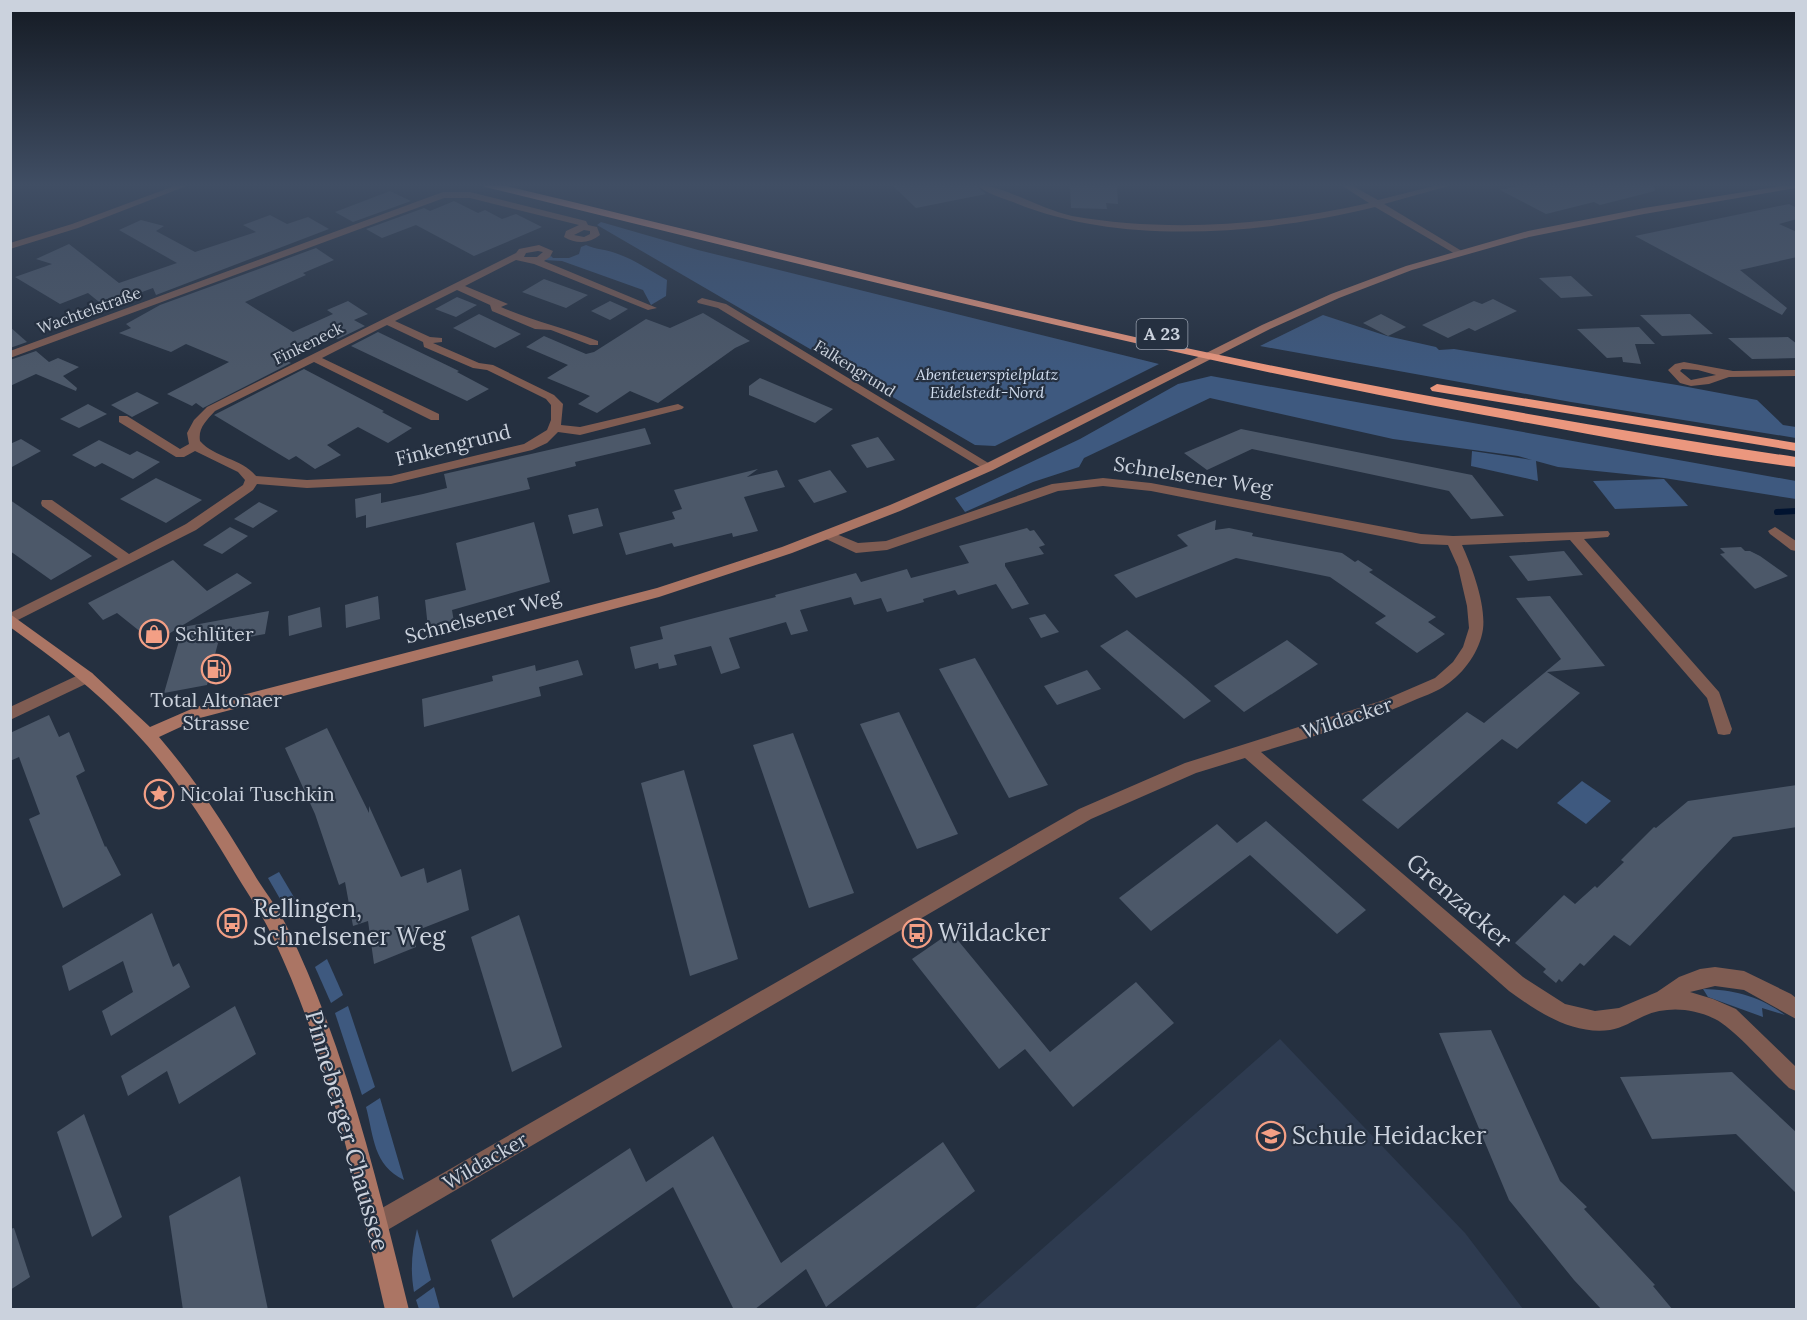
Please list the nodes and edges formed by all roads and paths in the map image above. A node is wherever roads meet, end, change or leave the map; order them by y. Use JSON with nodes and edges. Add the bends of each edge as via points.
{"nodes":[{"id":1,"x":300,"y":247,"type":"edge"},
{"id":2,"x":740,"y":247,"type":"edge"},
{"id":3,"x":792,"y":247,"type":"edge"},
{"id":4,"x":1449,"y":247,"type":"edge"},
{"id":5,"x":1483,"y":247,"type":"edge"},
{"id":6,"x":1460,"y":253,"type":"junction"},
{"id":7,"x":519,"y":255,"type":"junction"},
{"id":8,"x":534,"y":261,"type":"junction"},
{"id":9,"x":459,"y":287,"type":"junction"},
{"id":10,"x":702,"y":301,"type":"dead end"},
{"id":11,"x":652,"y":308,"type":"dead end"},
{"id":12,"x":388,"y":322,"type":"junction"},
{"id":13,"x":594,"y":343,"type":"dead end"},
{"id":14,"x":10,"y":355,"type":"edge"},
{"id":15,"x":314,"y":358,"type":"junction"},
{"id":16,"x":1797,"y":373,"type":"edge"},
{"id":17,"x":1726,"y":374,"type":"dead end"},
{"id":18,"x":1400,"y":381,"type":"dead end"},
{"id":19,"x":1424,"y":386,"type":"dead end"},
{"id":20,"x":678,"y":407,"type":"dead end"},
{"id":21,"x":435,"y":417,"type":"dead end"},
{"id":22,"x":123,"y":419,"type":"dead end"},
{"id":23,"x":555,"y":428,"type":"junction"},
{"id":24,"x":196,"y":445,"type":"junction"},
{"id":25,"x":1797,"y":447,"type":"edge"},
{"id":26,"x":1797,"y":462,"type":"edge"},
{"id":27,"x":993,"y":465,"type":"junction"},
{"id":28,"x":252,"y":479,"type":"junction"},
{"id":29,"x":47,"y":503,"type":"dead end"},
{"id":30,"x":1775,"y":531,"type":"dead end"},
{"id":31,"x":1603,"y":534,"type":"dead end"},
{"id":32,"x":829,"y":535,"type":"junction"},
{"id":33,"x":1573,"y":535,"type":"junction"},
{"id":34,"x":1453,"y":541,"type":"junction"},
{"id":35,"x":1797,"y":547,"type":"edge"},
{"id":36,"x":128,"y":560,"type":"junction"},
{"id":37,"x":11,"y":619,"type":"edge"},
{"id":38,"x":87,"y":677,"type":"junction"},
{"id":39,"x":10,"y":714,"type":"edge"},
{"id":40,"x":1724,"y":729,"type":"dead end"},
{"id":41,"x":151,"y":739,"type":"junction"},
{"id":42,"x":1247,"y":750,"type":"junction"},
{"id":43,"x":1663,"y":999,"type":"junction"},
{"id":44,"x":1797,"y":1009,"type":"edge"},
{"id":45,"x":1797,"y":1081,"type":"edge"},
{"id":46,"x":376,"y":1224,"type":"junction"},
{"id":47,"x":398,"y":1310,"type":"edge"}],
"edges":[{"from":1,"to":14,"type":"street","name":"Wachtelstraße"},
{"from":2,"to":26,"type":"highway","number":"A 23","via":[[1161,346],[1497,412]]},
{"from":3,"to":18,"type":"highway","number":"A 23","via":[[1055,310]]},
{"from":4,"to":6,"type":"street"},
{"from":5,"to":6,"type":"street","name":"Schnelsener Weg"},
{"from":6,"to":27,"type":"street","name":"Schnelsener Weg","via":[[1384,277],[1266,327]]},
{"from":7,"to":8,"type":"street","via":[[524,261]]},
{"from":7,"to":8,"type":"street","name":"Finkeneck","via":[[530,248],[548,251],[545,257]]},
{"from":7,"to":9,"type":"street","name":"Finkeneck"},
{"from":8,"to":11,"type":"street"},
{"from":9,"to":12,"type":"street","name":"Finkeneck"},
{"from":9,"to":13,"type":"street","via":[[495,303],[496,309],[539,327],[552,327]]},
{"from":10,"to":27,"type":"street","name":"Falkengrund","via":[[723,306]]},
{"from":12,"to":15,"type":"street","name":"Finkeneck"},
{"from":12,"to":23,"type":"street","via":[[428,340],[428,345],[527,384],[557,404]]},
{"from":15,"to":21,"type":"street"},
{"from":15,"to":24,"type":"street","name":"Finkeneck","via":[[211,409],[194,427]]},
{"from":16,"to":17,"type":"street"},
{"from":19,"to":25,"type":"highway"},
{"from":20,"to":23,"type":"street","via":[[580,431]]},
{"from":22,"to":24,"type":"street","via":[[180,454]]},
{"from":23,"to":28,"type":"street","name":"Finkengrund","via":[[528,447],[391,480],[306,484]]},
{"from":24,"to":28,"type":"street","via":[[205,453],[242,468]]},
{"from":27,"to":32,"type":"street","name":"Schnelsener Weg"},
{"from":28,"to":36,"type":"street","via":[[249,487],[234,499]]},
{"from":29,"to":36,"type":"street"},
{"from":30,"to":35,"type":"street"},
{"from":31,"to":33,"type":"street"},
{"from":32,"to":34,"type":"street","name":"Schnelsener Weg","via":[[856,548],[887,545],[1056,487],[1103,482],[1151,487],[1421,539]]},
{"from":32,"to":41,"type":"street","name":"Schnelsener Weg","via":[[674,588],[196,713]]},
{"from":33,"to":34,"type":"street"},
{"from":33,"to":40,"type":"street","via":[[1714,696]]},
{"from":34,"to":42,"type":"street","name":"Wildacker","via":[[1465,567],[1476,628],[1470,648],[1458,666],[1440,682],[1408,698]]},
{"from":36,"to":37,"type":"street"},
{"from":37,"to":38,"type":"street","name":"Pinneberger Chaussee"},
{"from":38,"to":39,"type":"street"},
{"from":38,"to":41,"type":"street","name":"Pinneberger Chaussee"},
{"from":41,"to":46,"type":"street","name":"Pinneberger Chaussee","via":[[217,826],[284,938],[317,1019],[347,1112]]},
{"from":42,"to":43,"type":"street","name":"Grenzacker","via":[[1539,1002],[1578,1018],[1607,1020]]},
{"from":42,"to":46,"type":"street","name":"Wildacker","via":[[1191,768],[1085,814]]},
{"from":43,"to":44,"type":"street","name":"Grenzacker","via":[[1687,983],[1724,977],[1756,984]]},
{"from":43,"to":45,"type":"street","via":[[1716,1008]]},
{"from":46,"to":47,"type":"street","name":"Pinneberger Chaussee"}]}
